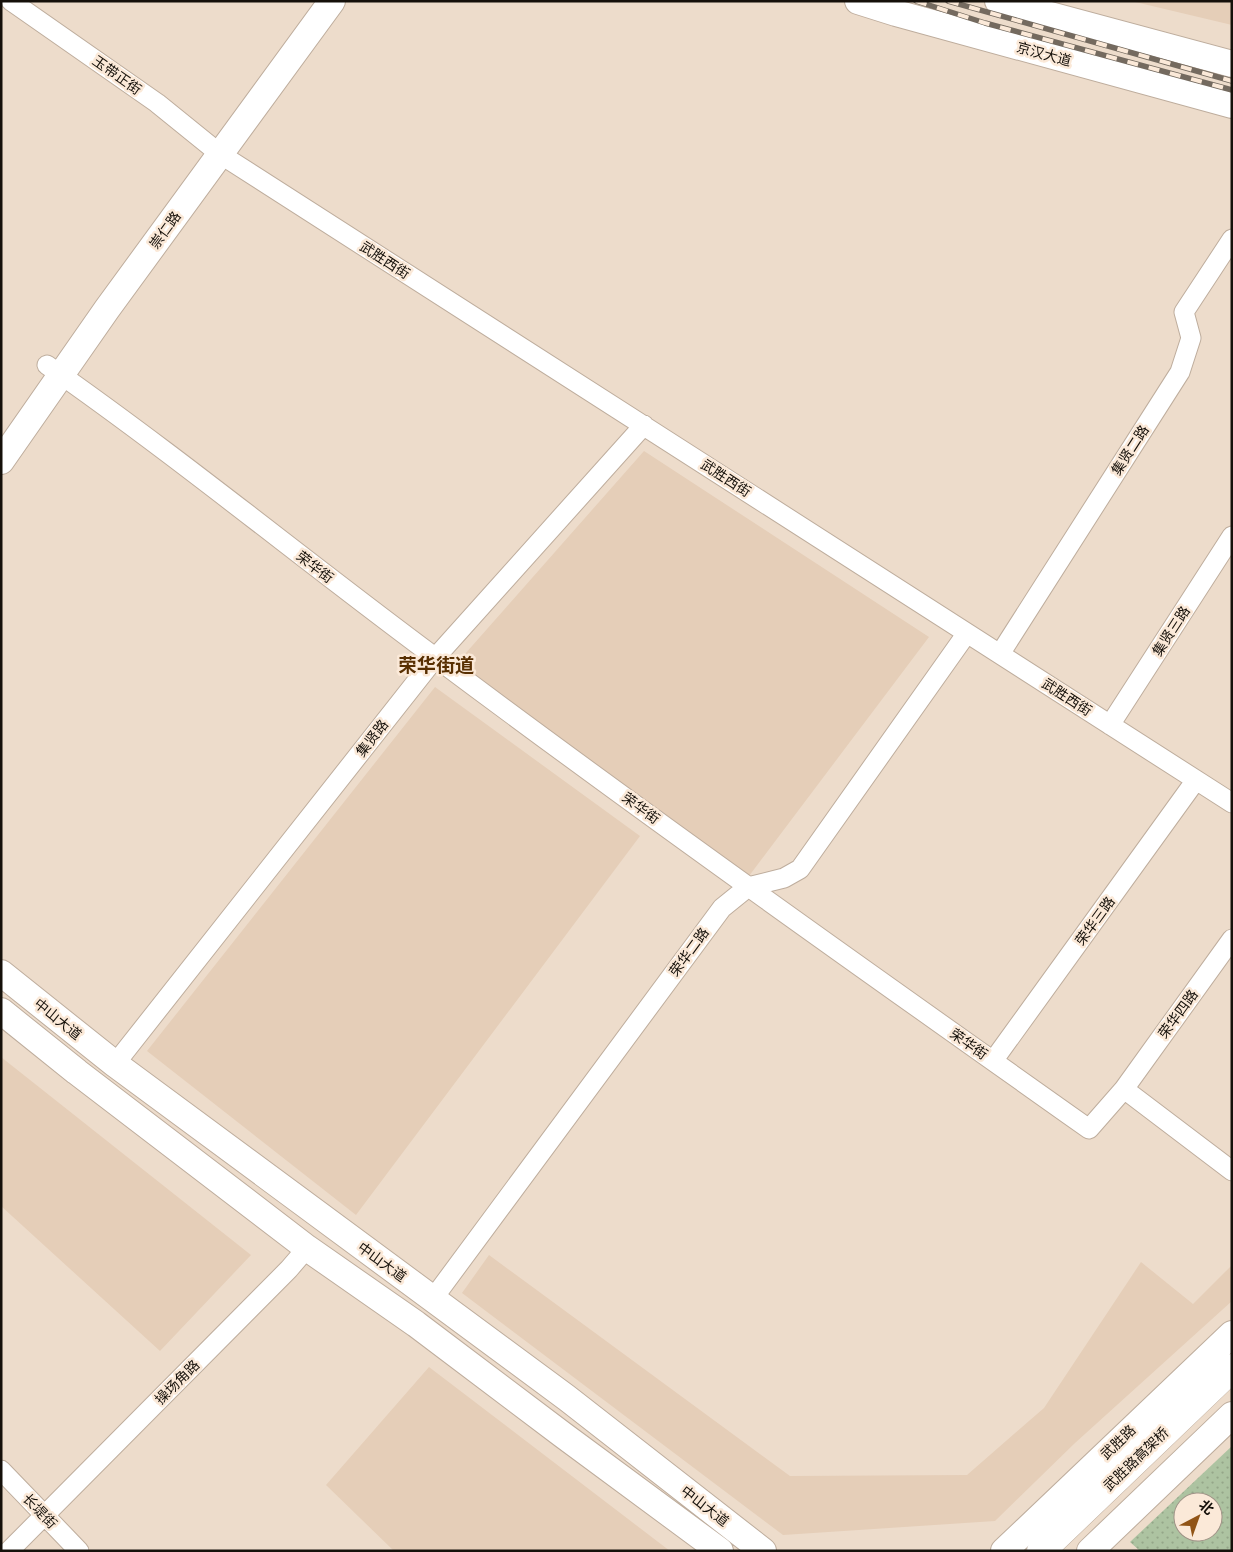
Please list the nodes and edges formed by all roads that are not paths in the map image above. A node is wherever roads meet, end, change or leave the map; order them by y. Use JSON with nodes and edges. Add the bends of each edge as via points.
{"nodes":[{"id":1,"x":11,"y":1,"type":"edge"},
{"id":2,"x":311,"y":1,"type":"edge"},
{"id":3,"x":332,"y":1,"type":"edge"},
{"id":4,"x":858,"y":1,"type":"edge"},
{"id":5,"x":998,"y":1,"type":"edge"},
{"id":6,"x":1032,"y":6,"type":"edge"},
{"id":7,"x":1232,"y":64,"type":"edge"},
{"id":8,"x":1232,"y":105,"type":"edge"},
{"id":9,"x":213,"y":149,"type":"junction"},
{"id":10,"x":1232,"y":239,"type":"edge"},
{"id":11,"x":54,"y":370,"type":"junction"},
{"id":12,"x":644,"y":425,"type":"junction"},
{"id":13,"x":1,"y":431,"type":"edge"},
{"id":14,"x":1,"y":461,"type":"edge"},
{"id":15,"x":1232,"y":536,"type":"edge"},
{"id":16,"x":967,"y":633,"type":"junction"},
{"id":17,"x":1000,"y":654,"type":"junction"},
{"id":18,"x":435,"y":658,"type":"junction"},
{"id":19,"x":1110,"y":725,"type":"junction"},
{"id":20,"x":1196,"y":780,"type":"junction"},
{"id":21,"x":1232,"y":803,"type":"edge"},
{"id":22,"x":748,"y":887,"type":"junction"},
{"id":23,"x":1232,"y":939,"type":"edge"},
{"id":24,"x":1,"y":973,"type":"edge"},
{"id":25,"x":1,"y":1011,"type":"edge"},
{"id":26,"x":993,"y":1061,"type":"junction"},
{"id":27,"x":114,"y":1064,"type":"junction"},
{"id":28,"x":1124,"y":1089,"type":"junction"},
{"id":29,"x":1232,"y":1171,"type":"edge"},
{"id":30,"x":307,"y":1248,"type":"junction"},
{"id":31,"x":432,"y":1300,"type":"junction"},
{"id":32,"x":1232,"y":1334,"type":"edge"},
{"id":33,"x":1232,"y":1368,"type":"edge"},
{"id":34,"x":1232,"y":1393,"type":"edge"},
{"id":35,"x":1232,"y":1415,"type":"edge"},
{"id":36,"x":1,"y":1470,"type":"edge"},
{"id":37,"x":45,"y":1516,"type":"junction"},
{"id":38,"x":9,"y":1551,"type":"edge"},
{"id":39,"x":79,"y":1551,"type":"edge"},
{"id":40,"x":720,"y":1551,"type":"edge"},
{"id":41,"x":763,"y":1551,"type":"edge"},
{"id":42,"x":1004,"y":1551,"type":"edge"},
{"id":43,"x":1041,"y":1551,"type":"edge"},
{"id":44,"x":1066,"y":1551,"type":"edge"},
{"id":45,"x":1090,"y":1551,"type":"edge"}],
"edges":[{"from":1,"to":9,"type":"street","name":"玉带正街","via":[[157,104]]},
{"from":2,"to":9,"type":"main road","name":"崇仁路"},
{"from":3,"to":9,"type":"main road","name":"崇仁路"},
{"from":4,"to":8,"type":"main road","name":"京汉大道"},
{"from":5,"to":6,"type":"main road"},
{"from":6,"to":7,"type":"main road"},
{"from":9,"to":11,"type":"main road","name":"崇仁路","via":[[107,308]]},
{"from":9,"to":12,"type":"street","name":"武胜西街"},
{"from":10,"to":17,"type":"street","name":"集贤二路","via":[[1184,312],[1191,338],[1180,372]]},
{"from":11,"to":13,"type":"main road","name":"崇仁路"},
{"from":11,"to":14,"type":"main road","name":"崇仁路"},
{"from":11,"to":18,"type":"street","name":"荣华街"},
{"from":12,"to":16,"type":"street","name":"武胜西街"},
{"from":12,"to":18,"type":"street","name":"集贤路"},
{"from":15,"to":19,"type":"street","name":"集贤三路"},
{"from":16,"to":17,"type":"street","name":"武胜西街"},
{"from":16,"to":22,"type":"street","name":"荣华二路","via":[[800,869],[784,878]]},
{"from":17,"to":19,"type":"street","name":"武胜西街"},
{"from":18,"to":22,"type":"street","name":"荣华街"},
{"from":18,"to":27,"type":"street","name":"集贤路"},
{"from":19,"to":20,"type":"street","name":"武胜西街"},
{"from":20,"to":21,"type":"street","name":"武胜西街"},
{"from":20,"to":26,"type":"street","name":"荣华三路"},
{"from":22,"to":26,"type":"street","name":"荣华街"},
{"from":22,"to":31,"type":"street","name":"荣华二路","via":[[722,908]]},
{"from":23,"to":28,"type":"street","name":"荣华四路"},
{"from":24,"to":27,"type":"main road","name":"中山大道"},
{"from":25,"to":30,"type":"main road","name":"中山大道"},
{"from":26,"to":28,"type":"street","name":"荣华街","via":[[1088,1129]]},
{"from":27,"to":31,"type":"main road","name":"中山大道"},
{"from":28,"to":29,"type":"street"},
{"from":30,"to":37,"type":"street","name":"操场角路"},
{"from":30,"to":40,"type":"main road","name":"中山大道","via":[[416,1324]]},
{"from":31,"to":41,"type":"main road","name":"中山大道","via":[[567,1398]]},
{"from":32,"to":42,"type":"main road","name":"武胜路"},
{"from":33,"to":43,"type":"main road","name":"武胜路高架桥"},
{"from":34,"to":44,"type":"main road","name":"武胜路高架桥"},
{"from":35,"to":45,"type":"main road"},
{"from":36,"to":37,"type":"street","name":"长堤街"},
{"from":37,"to":38,"type":"street","name":"操场角路"},
{"from":37,"to":39,"type":"street","name":"长堤街"}]}
